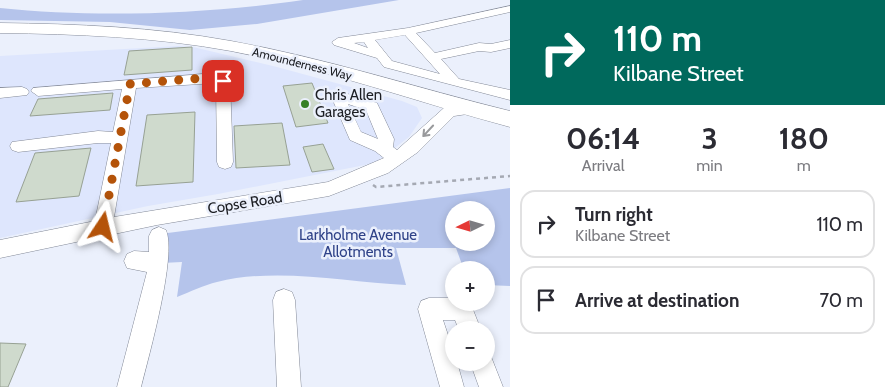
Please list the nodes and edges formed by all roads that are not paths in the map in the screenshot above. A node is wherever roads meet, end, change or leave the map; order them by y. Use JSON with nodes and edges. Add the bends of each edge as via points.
{"nodes":[{"id":1,"x":510,"y":9,"type":"edge"},
{"id":2,"x":0,"y":28,"type":"edge"},
{"id":3,"x":408,"y":31,"type":"junction"},
{"id":4,"x":367,"y":38,"type":"junction"},
{"id":5,"x":510,"y":44,"type":"edge"},
{"id":6,"x":380,"y":55,"type":"junction"},
{"id":7,"x":434,"y":57,"type":"junction"},
{"id":8,"x":455,"y":82,"type":"junction"},
{"id":9,"x":130,"y":84,"type":"junction"},
{"id":10,"x":510,"y":88,"type":"edge"},
{"id":11,"x":38,"y":91,"type":"dead end"},
{"id":12,"x":22,"y":92,"type":"dead end"},
{"id":13,"x":495,"y":92,"type":"junction"},
{"id":14,"x":0,"y":93,"type":"edge"},
{"id":15,"x":510,"y":95,"type":"edge"},
{"id":16,"x":469,"y":108,"type":"junction"},
{"id":17,"x":510,"y":119,"type":"edge"},
{"id":18,"x":119,"y":138,"type":"junction"},
{"id":19,"x":18,"y":146,"type":"dead end"},
{"id":20,"x":225,"y":162,"type":"dead end"},
{"id":21,"x":103,"y":227,"type":"junction"},
{"id":22,"x":158,"y":236,"type":"dead end"},
{"id":23,"x":0,"y":249,"type":"edge"},
{"id":24,"x":134,"y":261,"type":"dead end"},
{"id":25,"x":159,"y":263,"type":"junction"},
{"id":26,"x":284,"y":300,"type":"dead end"},
{"id":27,"x":467,"y":321,"type":"edge"},
{"id":28,"x":445,"y":363,"type":"edge"},
{"id":29,"x":447,"y":371,"type":"edge"},
{"id":30,"x":485,"y":371,"type":"edge"},
{"id":31,"x":130,"y":387,"type":"edge"},
{"id":32,"x":288,"y":387,"type":"edge"},
{"id":33,"x":452,"y":387,"type":"edge"},
{"id":34,"x":490,"y":387,"type":"edge"}],
"edges":[{"from":1,"to":3,"type":"street"},
{"from":2,"to":16,"type":"highway","name":"Amounderness Way","via":[[116,32],[202,41],[304,62]]},
{"from":3,"to":4,"type":"street"},
{"from":3,"to":7,"type":"street"},
{"from":4,"to":6,"type":"street"},
{"from":4,"to":6,"type":"street","via":[[338,42]]},
{"from":5,"to":7,"type":"street"},
{"from":6,"to":8,"type":"street","via":[[388,64]]},
{"from":7,"to":8,"type":"street"},
{"from":8,"to":13,"type":"street"},
{"from":9,"to":11,"type":"street"},
{"from":9,"to":18,"type":"street"},
{"from":9,"to":20,"type":"street","via":[[216,77],[223,81]]},
{"from":10,"to":13,"type":"street"},
{"from":12,"to":14,"type":"street"},
{"from":13,"to":15,"type":"street"},
{"from":16,"to":17,"type":"highway","name":"Amounderness Way"},
{"from":16,"to":21,"type":"street","name":"Copse Road","one_way":true,"via":[[450,111],[412,148],[385,151],[364,177],[330,189]]},
{"from":18,"to":19,"type":"street"},
{"from":18,"to":21,"type":"street"},
{"from":21,"to":23,"type":"street","name":"Copse Road"},
{"from":22,"to":25,"type":"street"},
{"from":24,"to":25,"type":"street"},
{"from":25,"to":31,"type":"street"},
{"from":26,"to":32,"type":"street"},
{"from":27,"to":28,"type":"street","via":[[462,309],[429,309]]},
{"from":29,"to":33,"type":"street"},
{"from":30,"to":34,"type":"street"}]}
